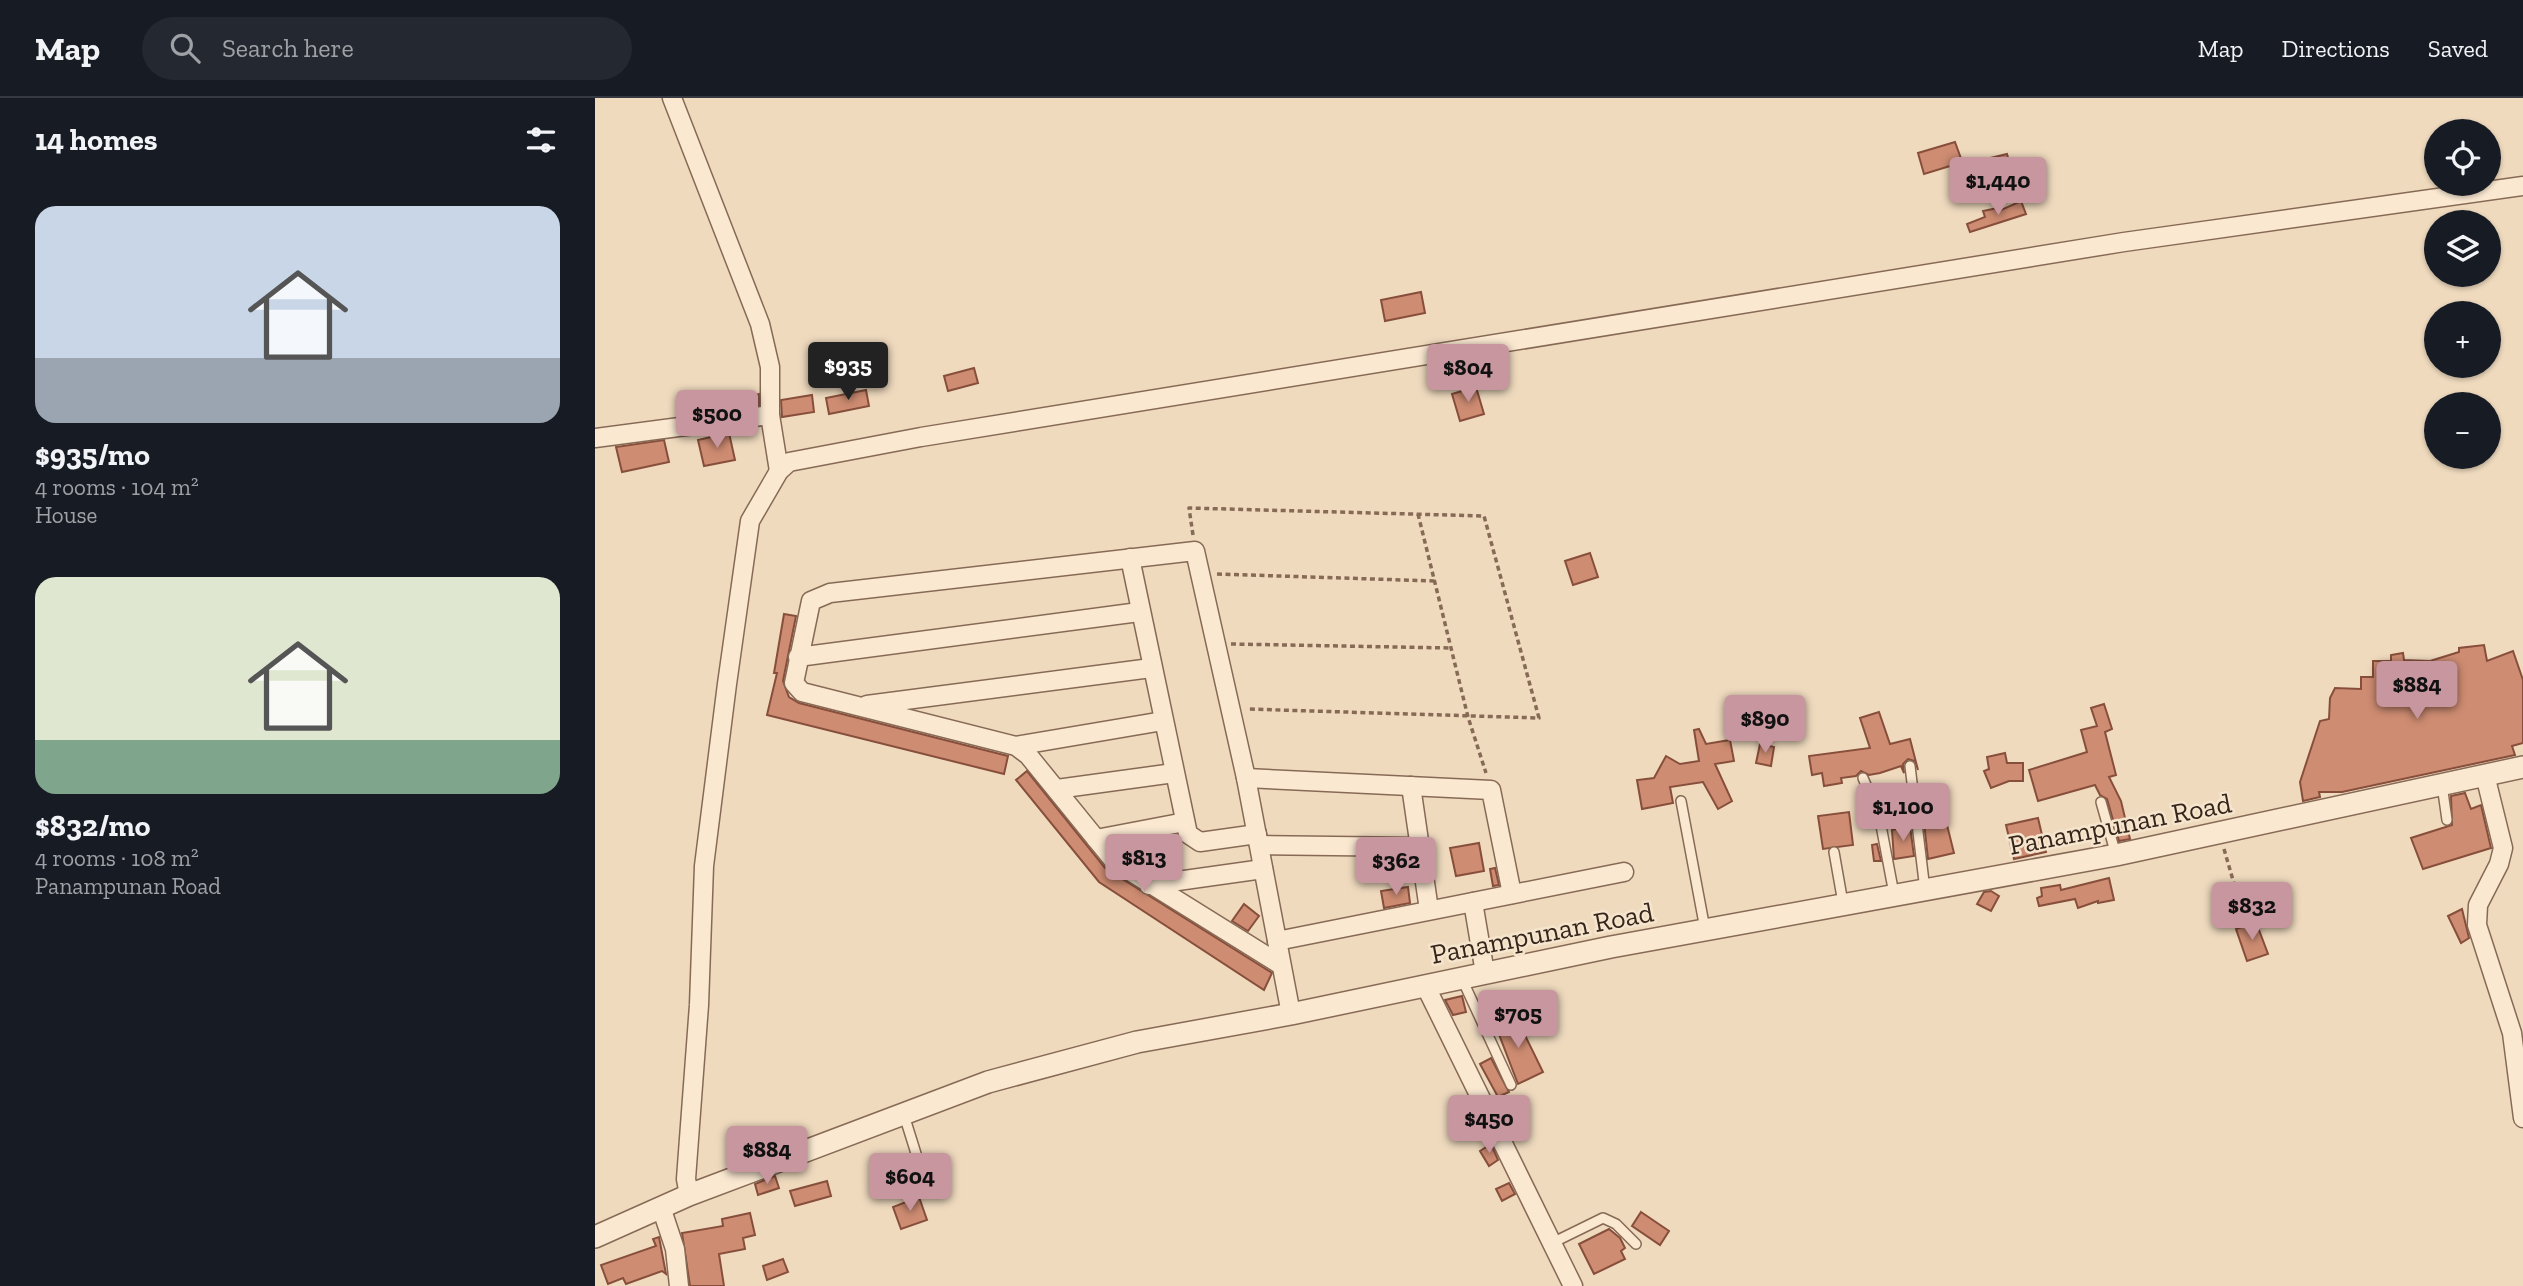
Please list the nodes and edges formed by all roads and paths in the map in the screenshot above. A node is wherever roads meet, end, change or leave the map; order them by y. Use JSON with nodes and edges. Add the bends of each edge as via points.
{"nodes":[{"id":1,"x":672,"y":98,"type":"edge"},
{"id":2,"x":2523,"y":186,"type":"edge"},
{"id":3,"x":770,"y":415,"type":"junction"},
{"id":4,"x":595,"y":438,"type":"edge"},
{"id":5,"x":779,"y":471,"type":"junction"},
{"id":6,"x":1418,"y":514,"type":"junction"},
{"id":7,"x":1195,"y":551,"type":"junction"},
{"id":8,"x":1130,"y":558,"type":"junction"},
{"id":9,"x":1201,"y":574,"type":"junction"},
{"id":10,"x":1435,"y":581,"type":"junction"},
{"id":11,"x":1139,"y":612,"type":"junction"},
{"id":12,"x":1215,"y":644,"type":"junction"},
{"id":13,"x":1451,"y":649,"type":"junction"},
{"id":14,"x":797,"y":657,"type":"junction"},
{"id":15,"x":1151,"y":668,"type":"junction"},
{"id":16,"x":855,"y":707,"type":"junction"},
{"id":17,"x":1231,"y":709,"type":"junction"},
{"id":18,"x":1468,"y":717,"type":"junction"},
{"id":19,"x":1163,"y":721,"type":"junction"},
{"id":20,"x":1016,"y":746,"type":"junction"},
{"id":21,"x":1910,"y":766,"type":"dead end"},
{"id":22,"x":2523,"y":767,"type":"edge"},
{"id":23,"x":1174,"y":773,"type":"junction"},
{"id":24,"x":2485,"y":775,"type":"junction"},
{"id":25,"x":1246,"y":778,"type":"junction"},
{"id":26,"x":1863,"y":778,"type":"dead end"},
{"id":27,"x":2442,"y":785,"type":"junction"},
{"id":28,"x":1411,"y":786,"type":"junction"},
{"id":29,"x":1057,"y":789,"type":"junction"},
{"id":30,"x":1491,"y":790,"type":"junction"},
{"id":31,"x":1681,"y":801,"type":"dead end"},
{"id":32,"x":2101,"y":802,"type":"dead end"},
{"id":33,"x":2447,"y":820,"type":"dead end"},
{"id":34,"x":1185,"y":822,"type":"junction"},
{"id":35,"x":2219,"y":834,"type":"junction"},
{"id":36,"x":1096,"y":839,"type":"junction"},
{"id":37,"x":1258,"y":840,"type":"junction"},
{"id":38,"x":1417,"y":847,"type":"junction"},
{"id":39,"x":1834,"y":852,"type":"dead end"},
{"id":40,"x":2116,"y":855,"type":"junction"},
{"id":41,"x":1263,"y":869,"type":"junction"},
{"id":42,"x":1624,"y":872,"type":"dead end"},
{"id":43,"x":1149,"y":885,"type":"junction"},
{"id":44,"x":1925,"y":890,"type":"junction"},
{"id":45,"x":1512,"y":894,"type":"junction"},
{"id":46,"x":1894,"y":896,"type":"junction"},
{"id":47,"x":1473,"y":902,"type":"junction"},
{"id":48,"x":1843,"y":905,"type":"junction"},
{"id":49,"x":1429,"y":910,"type":"junction"},
{"id":50,"x":2241,"y":922,"type":"dead end"},
{"id":51,"x":1705,"y":929,"type":"junction"},
{"id":52,"x":1277,"y":941,"type":"junction"},
{"id":53,"x":1281,"y":965,"type":"junction"},
{"id":54,"x":1485,"y":973,"type":"junction"},
{"id":55,"x":1461,"y":978,"type":"junction"},
{"id":56,"x":1425,"y":985,"type":"junction"},
{"id":57,"x":1291,"y":1014,"type":"junction"},
{"id":58,"x":1511,"y":1085,"type":"dead end"},
{"id":59,"x":904,"y":1115,"type":"junction"},
{"id":60,"x":2523,"y":1118,"type":"edge"},
{"id":61,"x":928,"y":1192,"type":"dead end"},
{"id":62,"x":689,"y":1195,"type":"junction"},
{"id":63,"x":661,"y":1207,"type":"junction"},
{"id":64,"x":595,"y":1237,"type":"edge"},
{"id":65,"x":1552,"y":1243,"type":"junction"},
{"id":66,"x":1636,"y":1244,"type":"dead end"},
{"id":67,"x":679,"y":1286,"type":"edge"},
{"id":68,"x":1573,"y":1286,"type":"edge"}],
"edges":[{"from":1,"to":3,"type":"street","via":[[760,324],[770,367]]},
{"from":2,"to":5,"type":"street","via":[[2124,242],[935,435],[789,462]]},
{"from":3,"to":4,"type":"street"},
{"from":3,"to":5,"type":"street"},
{"from":5,"to":62,"type":"street","via":[[750,521],[714,786],[700,920],[699,1005],[686,1179]]},
{"from":6,"to":7,"type":"path","via":[[1189,508]]},
{"from":6,"to":10,"type":"path"},
{"from":6,"to":18,"type":"path","via":[[1484,516],[1539,718]]},
{"from":7,"to":8,"type":"street"},
{"from":7,"to":9,"type":"street"},
{"from":8,"to":11,"type":"street"},
{"from":8,"to":14,"type":"street","via":[[818,596],[806,614]]},
{"from":9,"to":10,"type":"path"},
{"from":9,"to":12,"type":"street"},
{"from":10,"to":13,"type":"path"},
{"from":11,"to":14,"type":"street"},
{"from":11,"to":15,"type":"street"},
{"from":12,"to":13,"type":"path"},
{"from":12,"to":17,"type":"street"},
{"from":13,"to":18,"type":"path"},
{"from":14,"to":16,"type":"street","via":[[794,683],[802,692]]},
{"from":15,"to":16,"type":"street"},
{"from":15,"to":19,"type":"street"},
{"from":16,"to":20,"type":"street"},
{"from":17,"to":18,"type":"path"},
{"from":17,"to":25,"type":"street"},
{"from":18,"to":30,"type":"path"},
{"from":19,"to":20,"type":"street"},
{"from":19,"to":23,"type":"street"},
{"from":20,"to":29,"type":"street"},
{"from":21,"to":44,"type":"lane"},
{"from":22,"to":24,"type":"street","name":"Panampunan Road"},
{"from":23,"to":29,"type":"street"},
{"from":23,"to":34,"type":"street"},
{"from":24,"to":27,"type":"street","name":"Panampunan Road"},
{"from":24,"to":60,"type":"street","via":[[2503,848],[2500,864],[2478,905],[2477,925],[2512,1033]]},
{"from":25,"to":28,"type":"street"},
{"from":25,"to":37,"type":"street"},
{"from":26,"to":46,"type":"lane","via":[[1879,815]]},
{"from":27,"to":33,"type":"lane"},
{"from":27,"to":35,"type":"street","name":"Panampunan Road"},
{"from":28,"to":30,"type":"street"},
{"from":28,"to":38,"type":"street"},
{"from":29,"to":36,"type":"street"},
{"from":30,"to":45,"type":"street"},
{"from":31,"to":51,"type":"lane"},
{"from":32,"to":40,"type":"lane"},
{"from":34,"to":36,"type":"street"},
{"from":34,"to":37,"type":"street","via":[[1188,834],[1200,842]]},
{"from":35,"to":40,"type":"street","name":"Panampunan Road"},
{"from":35,"to":50,"type":"path"},
{"from":36,"to":43,"type":"street","via":[[1114,861]]},
{"from":37,"to":38,"type":"street"},
{"from":37,"to":41,"type":"street"},
{"from":38,"to":49,"type":"street"},
{"from":39,"to":48,"type":"lane"},
{"from":40,"to":44,"type":"street","name":"Panampunan Road"},
{"from":41,"to":43,"type":"street"},
{"from":41,"to":52,"type":"street"},
{"from":42,"to":45,"type":"street"},
{"from":43,"to":53,"type":"street"},
{"from":44,"to":46,"type":"street","name":"Panampunan Road"},
{"from":45,"to":47,"type":"street"},
{"from":46,"to":48,"type":"street","name":"Panampunan Road"},
{"from":47,"to":49,"type":"street"},
{"from":47,"to":54,"type":"street"},
{"from":48,"to":51,"type":"street","name":"Panampunan Road"},
{"from":49,"to":52,"type":"street"},
{"from":51,"to":54,"type":"street","name":"Panampunan Road"},
{"from":52,"to":53,"type":"street"},
{"from":53,"to":57,"type":"street"},
{"from":54,"to":55,"type":"street","name":"Panampunan Road"},
{"from":55,"to":56,"type":"street","name":"Panampunan Road"},
{"from":55,"to":58,"type":"lane"},
{"from":56,"to":57,"type":"street","name":"Panampunan Road"},
{"from":56,"to":65,"type":"street"},
{"from":57,"to":59,"type":"street","name":"Panampunan Road","via":[[1137,1042],[1056,1063],[988,1082]]},
{"from":59,"to":61,"type":"lane"},
{"from":59,"to":62,"type":"street","name":"Panampunan Road"},
{"from":62,"to":63,"type":"street","name":"Panampunan Road"},
{"from":63,"to":64,"type":"street","name":"Panampunan Road"},
{"from":63,"to":67,"type":"street","via":[[675,1249]]},
{"from":65,"to":66,"type":"lane","via":[[1603,1218]]},
{"from":65,"to":68,"type":"street"}]}
